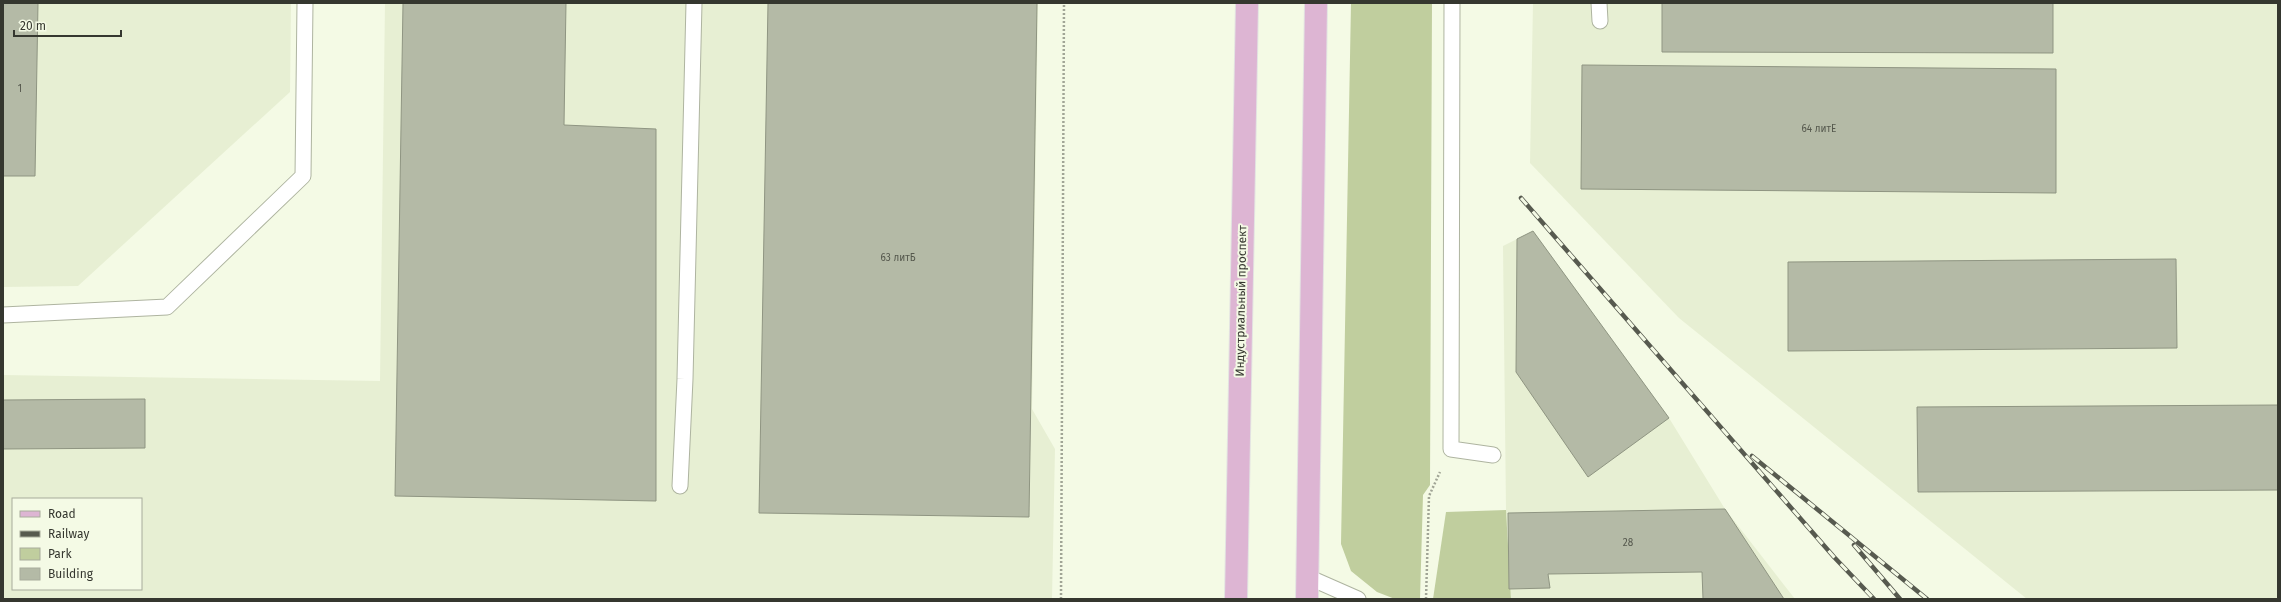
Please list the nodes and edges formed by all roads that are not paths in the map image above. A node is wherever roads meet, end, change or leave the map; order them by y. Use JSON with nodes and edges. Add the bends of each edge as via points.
{"nodes":[{"id":1,"x":305,"y":3,"type":"edge"},
{"id":2,"x":694,"y":3,"type":"edge"},
{"id":3,"x":1247,"y":3,"type":"edge"},
{"id":4,"x":1316,"y":3,"type":"edge"},
{"id":5,"x":1452,"y":3,"type":"edge"},
{"id":6,"x":1599,"y":3,"type":"edge"},
{"id":7,"x":1600,"y":21,"type":"dead end"},
{"id":8,"x":3,"y":315,"type":"edge"},
{"id":9,"x":1493,"y":455,"type":"dead end"},
{"id":10,"x":680,"y":486,"type":"dead end"},
{"id":11,"x":1308,"y":577,"type":"junction"},
{"id":12,"x":1236,"y":599,"type":"edge"},
{"id":13,"x":1307,"y":599,"type":"edge"},
{"id":14,"x":1358,"y":599,"type":"edge"}],
"edges":[{"from":1,"to":8,"type":"lane","via":[[303,176],[167,308]]},
{"from":2,"to":10,"type":"lane"},
{"from":3,"to":12,"type":"main road","name":"Индустриальный проспект"},
{"from":4,"to":11,"type":"main road"},
{"from":5,"to":9,"type":"lane","via":[[1451,449]]},
{"from":6,"to":7,"type":"lane"},
{"from":11,"to":13,"type":"main road"},
{"from":11,"to":14,"type":"lane"}]}
